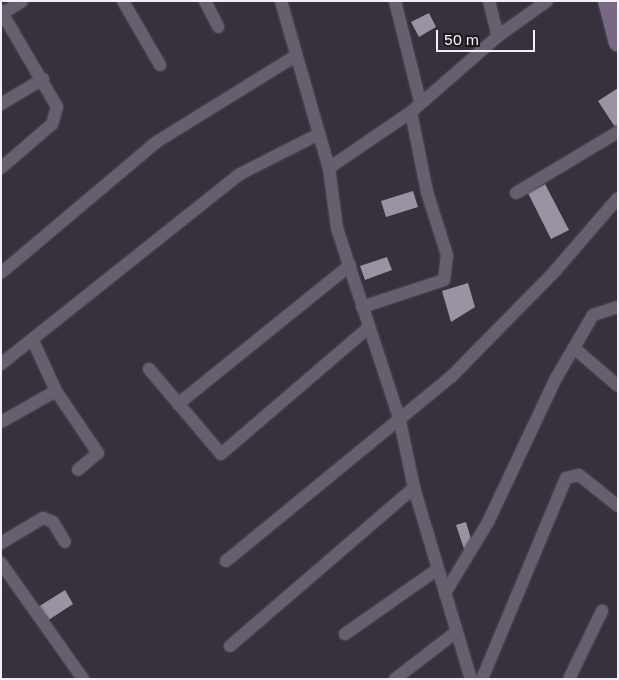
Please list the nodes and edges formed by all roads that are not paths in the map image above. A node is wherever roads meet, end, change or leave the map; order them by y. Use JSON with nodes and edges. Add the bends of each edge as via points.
{"nodes":[{"id":1,"x":22,"y":1,"type":"edge"},
{"id":2,"x":124,"y":1,"type":"edge"},
{"id":3,"x":205,"y":1,"type":"edge"},
{"id":4,"x":281,"y":1,"type":"edge"},
{"id":5,"x":395,"y":1,"type":"edge"},
{"id":6,"x":489,"y":1,"type":"edge"},
{"id":7,"x":546,"y":1,"type":"edge"},
{"id":8,"x":606,"y":1,"type":"edge"},
{"id":9,"x":2,"y":12,"type":"edge"},
{"id":10,"x":218,"y":27,"type":"dead end"},
{"id":11,"x":498,"y":36,"type":"junction"},
{"id":12,"x":618,"y":43,"type":"edge"},
{"id":13,"x":294,"y":57,"type":"junction"},
{"id":14,"x":160,"y":66,"type":"dead end"},
{"id":15,"x":42,"y":79,"type":"junction"},
{"id":16,"x":420,"y":101,"type":"junction"},
{"id":17,"x":1,"y":104,"type":"edge"},
{"id":18,"x":411,"y":112,"type":"junction"},
{"id":19,"x":618,"y":132,"type":"edge"},
{"id":20,"x":319,"y":134,"type":"junction"},
{"id":21,"x":1,"y":168,"type":"edge"},
{"id":22,"x":329,"y":168,"type":"junction"},
{"id":23,"x":516,"y":193,"type":"dead end"},
{"id":24,"x":618,"y":198,"type":"edge"},
{"id":25,"x":350,"y":265,"type":"junction"},
{"id":26,"x":1,"y":273,"type":"edge"},
{"id":27,"x":362,"y":307,"type":"junction"},
{"id":28,"x":618,"y":307,"type":"edge"},
{"id":29,"x":368,"y":328,"type":"junction"},
{"id":30,"x":34,"y":343,"type":"junction"},
{"id":31,"x":574,"y":348,"type":"junction"},
{"id":32,"x":1,"y":364,"type":"edge"},
{"id":33,"x":149,"y":369,"type":"dead end"},
{"id":34,"x":618,"y":386,"type":"edge"},
{"id":35,"x":56,"y":391,"type":"junction"},
{"id":36,"x":178,"y":404,"type":"junction"},
{"id":37,"x":1,"y":422,"type":"edge"},
{"id":38,"x":400,"y":422,"type":"junction"},
{"id":39,"x":78,"y":470,"type":"dead end"},
{"id":40,"x":414,"y":488,"type":"junction"},
{"id":41,"x":618,"y":506,"type":"edge"},
{"id":42,"x":65,"y":542,"type":"dead end"},
{"id":43,"x":1,"y":543,"type":"edge"},
{"id":44,"x":226,"y":560,"type":"dead end"},
{"id":45,"x":1,"y":563,"type":"edge"},
{"id":46,"x":438,"y":569,"type":"junction"},
{"id":47,"x":445,"y":593,"type":"junction"},
{"id":48,"x":602,"y":611,"type":"dead end"},
{"id":49,"x":456,"y":632,"type":"junction"},
{"id":50,"x":345,"y":634,"type":"dead end"},
{"id":51,"x":230,"y":646,"type":"dead end"},
{"id":52,"x":83,"y":679,"type":"edge"},
{"id":53,"x":395,"y":679,"type":"edge"},
{"id":54,"x":471,"y":679,"type":"edge"},
{"id":55,"x":482,"y":679,"type":"edge"},
{"id":56,"x":569,"y":679,"type":"edge"}],
"edges":[{"from":1,"to":9,"type":"street"},
{"from":2,"to":14,"type":"street"},
{"from":3,"to":10,"type":"street"},
{"from":4,"to":13,"type":"street"},
{"from":5,"to":16,"type":"street"},
{"from":6,"to":11,"type":"street"},
{"from":7,"to":11,"type":"street"},
{"from":8,"to":12,"type":"street"},
{"from":9,"to":15,"type":"street"},
{"from":11,"to":16,"type":"street"},
{"from":13,"to":20,"type":"street"},
{"from":13,"to":26,"type":"street","via":[[158,141]]},
{"from":15,"to":17,"type":"street"},
{"from":15,"to":21,"type":"street","via":[[54,98],[57,116]]},
{"from":16,"to":18,"type":"street"},
{"from":18,"to":22,"type":"street"},
{"from":18,"to":27,"type":"street","via":[[427,192],[448,255],[444,280]]},
{"from":19,"to":23,"type":"street"},
{"from":20,"to":22,"type":"street"},
{"from":20,"to":30,"type":"street","via":[[240,174]]},
{"from":22,"to":25,"type":"street","via":[[335,219]]},
{"from":24,"to":38,"type":"street","via":[[555,271],[451,377]]},
{"from":25,"to":27,"type":"street"},
{"from":25,"to":36,"type":"street"},
{"from":27,"to":29,"type":"street"},
{"from":28,"to":31,"type":"street","via":[[593,314]]},
{"from":29,"to":36,"type":"street","via":[[220,454]]},
{"from":29,"to":38,"type":"street"},
{"from":30,"to":32,"type":"street"},
{"from":30,"to":35,"type":"street"},
{"from":31,"to":34,"type":"street"},
{"from":31,"to":47,"type":"street","via":[[555,380],[488,522]]},
{"from":33,"to":36,"type":"street"},
{"from":35,"to":37,"type":"street"},
{"from":35,"to":39,"type":"street","via":[[98,453]]},
{"from":38,"to":40,"type":"street"},
{"from":38,"to":44,"type":"street"},
{"from":40,"to":46,"type":"street"},
{"from":40,"to":51,"type":"street"},
{"from":41,"to":55,"type":"street","via":[[579,475],[566,478]]},
{"from":42,"to":43,"type":"street","via":[[53,522],[43,518]]},
{"from":45,"to":52,"type":"street"},
{"from":46,"to":47,"type":"street"},
{"from":46,"to":50,"type":"street"},
{"from":47,"to":49,"type":"street"},
{"from":48,"to":56,"type":"street"},
{"from":49,"to":53,"type":"street"},
{"from":49,"to":54,"type":"street"}]}
